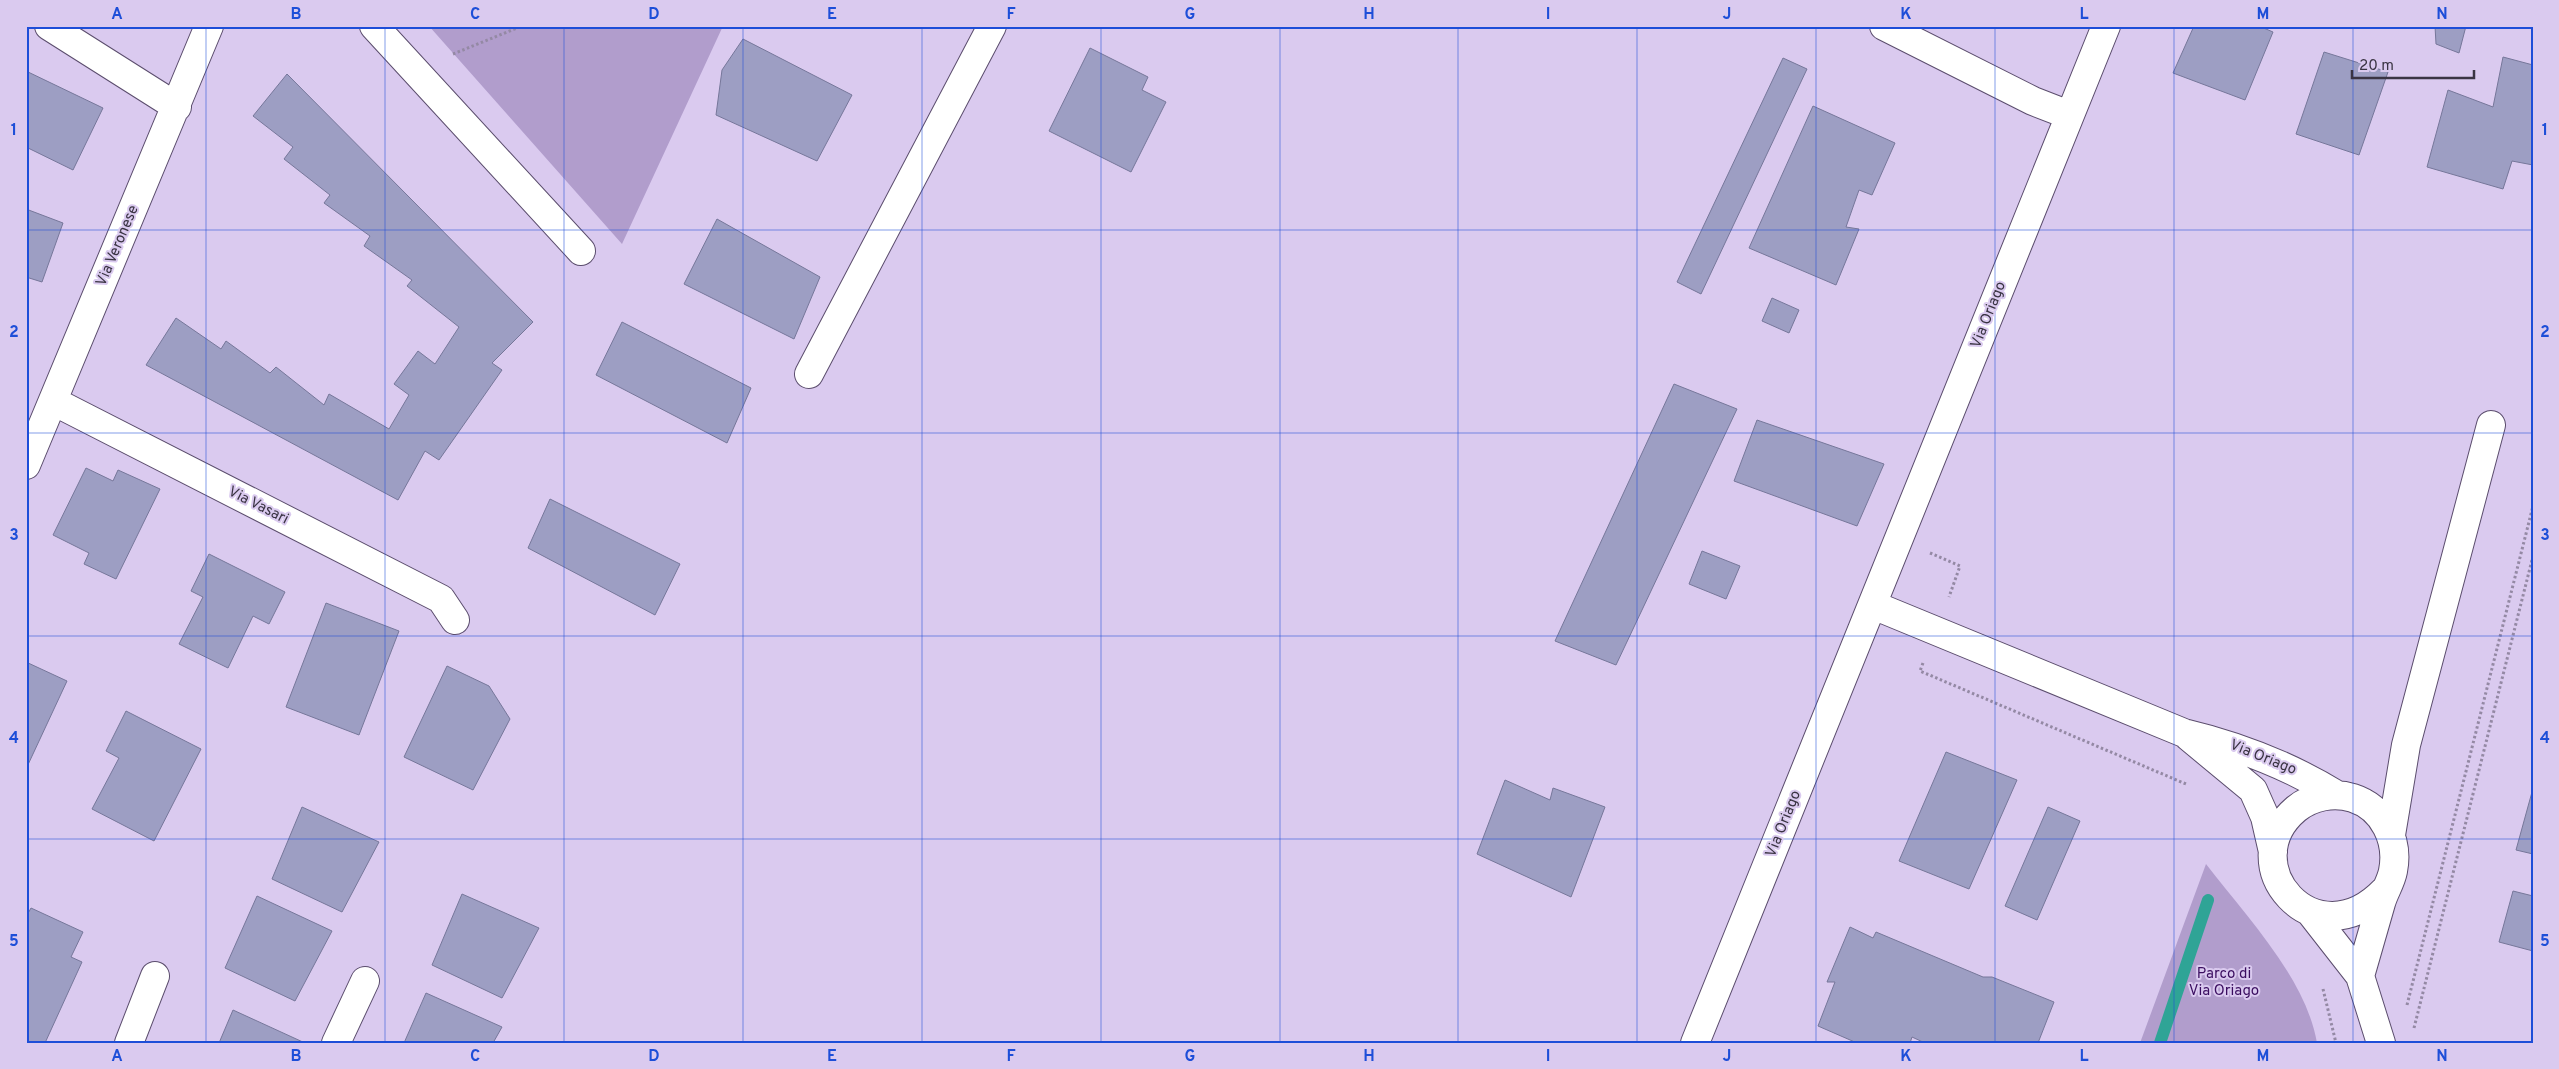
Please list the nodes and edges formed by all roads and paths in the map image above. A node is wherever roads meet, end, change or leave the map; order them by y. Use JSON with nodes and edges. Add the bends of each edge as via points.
{"nodes":[{"id":1,"x":49,"y":26,"type":"edge"},
{"id":2,"x":209,"y":26,"type":"edge"},
{"id":3,"x":374,"y":26,"type":"edge"},
{"id":4,"x":522,"y":26,"type":"edge"},
{"id":5,"x":992,"y":26,"type":"edge"},
{"id":6,"x":1884,"y":26,"type":"edge"},
{"id":7,"x":2106,"y":26,"type":"edge"},
{"id":8,"x":453,"y":54,"type":"dead end"},
{"id":9,"x":177,"y":106,"type":"junction"},
{"id":10,"x":2069,"y":115,"type":"junction"},
{"id":11,"x":581,"y":251,"type":"dead end"},
{"id":12,"x":809,"y":374,"type":"dead end"},
{"id":13,"x":53,"y":401,"type":"junction"},
{"id":14,"x":2490,"y":425,"type":"dead end"},
{"id":15,"x":26,"y":465,"type":"edge"},
{"id":16,"x":2533,"y":506,"type":"edge"},
{"id":17,"x":1928,"y":552,"type":"dead end"},
{"id":18,"x":2533,"y":556,"type":"edge"},
{"id":19,"x":1947,"y":601,"type":"dead end"},
{"id":20,"x":1873,"y":605,"type":"junction"},
{"id":21,"x":455,"y":620,"type":"dead end"},
{"id":22,"x":1924,"y":661,"type":"dead end"},
{"id":23,"x":2184,"y":733,"type":"junction"},
{"id":24,"x":2406,"y":745,"type":"junction"},
{"id":25,"x":2188,"y":785,"type":"dead end"},
{"id":26,"x":2337,"y":795,"type":"junction"},
{"id":27,"x":2369,"y":806,"type":"junction"},
{"id":28,"x":2391,"y":835,"type":"junction"},
{"id":29,"x":2273,"y":852,"type":"junction"},
{"id":30,"x":2384,"y":891,"type":"junction"},
{"id":31,"x":2310,"y":912,"type":"junction"},
{"id":32,"x":155,"y":976,"type":"dead end"},
{"id":33,"x":2360,"y":976,"type":"junction"},
{"id":34,"x":365,"y":981,"type":"dead end"},
{"id":35,"x":2322,"y":986,"type":"dead end"},
{"id":36,"x":2405,"y":1012,"type":"dead end"},
{"id":37,"x":2410,"y":1030,"type":"dead end"},
{"id":38,"x":129,"y":1043,"type":"edge"},
{"id":39,"x":336,"y":1043,"type":"edge"},
{"id":40,"x":1695,"y":1043,"type":"edge"},
{"id":41,"x":2336,"y":1043,"type":"edge"},
{"id":42,"x":2381,"y":1043,"type":"edge"}],
"edges":[{"from":1,"to":9,"type":"street"},
{"from":2,"to":9,"type":"street","name":"Via Veronese"},
{"from":3,"to":11,"type":"street"},
{"from":4,"to":8,"type":"path"},
{"from":5,"to":12,"type":"street"},
{"from":6,"to":10,"type":"street","via":[[2033,101]]},
{"from":7,"to":10,"type":"street","name":"Via Oriago"},
{"from":9,"to":13,"type":"street","name":"Via Veronese"},
{"from":10,"to":20,"type":"street","name":"Via Oriago"},
{"from":13,"to":15,"type":"street","name":"Via Veronese"},
{"from":13,"to":21,"type":"street","name":"Via Vasari","via":[[441,600]]},
{"from":14,"to":24,"type":"street"},
{"from":16,"to":36,"type":"path"},
{"from":17,"to":19,"type":"path","via":[[1960,566]]},
{"from":18,"to":37,"type":"path","via":[[2415,1027]]},
{"from":20,"to":23,"type":"street","name":"Via Oriago"},
{"from":20,"to":40,"type":"street","name":"Via Oriago"},
{"from":22,"to":25,"type":"path","via":[[1920,672]]},
{"from":23,"to":26,"type":"street","name":"Via Oriago","via":[[2227,743],[2272,760]]},
{"from":23,"to":29,"type":"street","name":"Via Oriago","via":[[2253,790],[2265,817]]},
{"from":24,"to":27,"type":"street"},
{"from":24,"to":28,"type":"street"},
{"from":26,"to":27,"type":"street","name":"Via Oriago","via":[[2354,798]]},
{"from":26,"to":29,"type":"street","name":"Via Oriago","via":[[2303,803],[2288,816],[2278,832]]},
{"from":27,"to":28,"type":"street","name":"Via Oriago","via":[[2382,818]]},
{"from":28,"to":30,"type":"street","name":"Via Oriago","via":[[2395,854],[2393,873]]},
{"from":29,"to":31,"type":"street","name":"Via Oriago","via":[[2275,872],[2283,890],[2296,904]]},
{"from":30,"to":31,"type":"street","name":"Via Oriago","via":[[2370,905],[2353,914],[2333,917]]},
{"from":30,"to":33,"type":"street","name":"Via Oriago"},
{"from":31,"to":33,"type":"street","name":"Via Oriago"},
{"from":32,"to":38,"type":"street"},
{"from":33,"to":42,"type":"street","name":"Via Oriago"},
{"from":34,"to":39,"type":"street"},
{"from":35,"to":41,"type":"path"}]}
